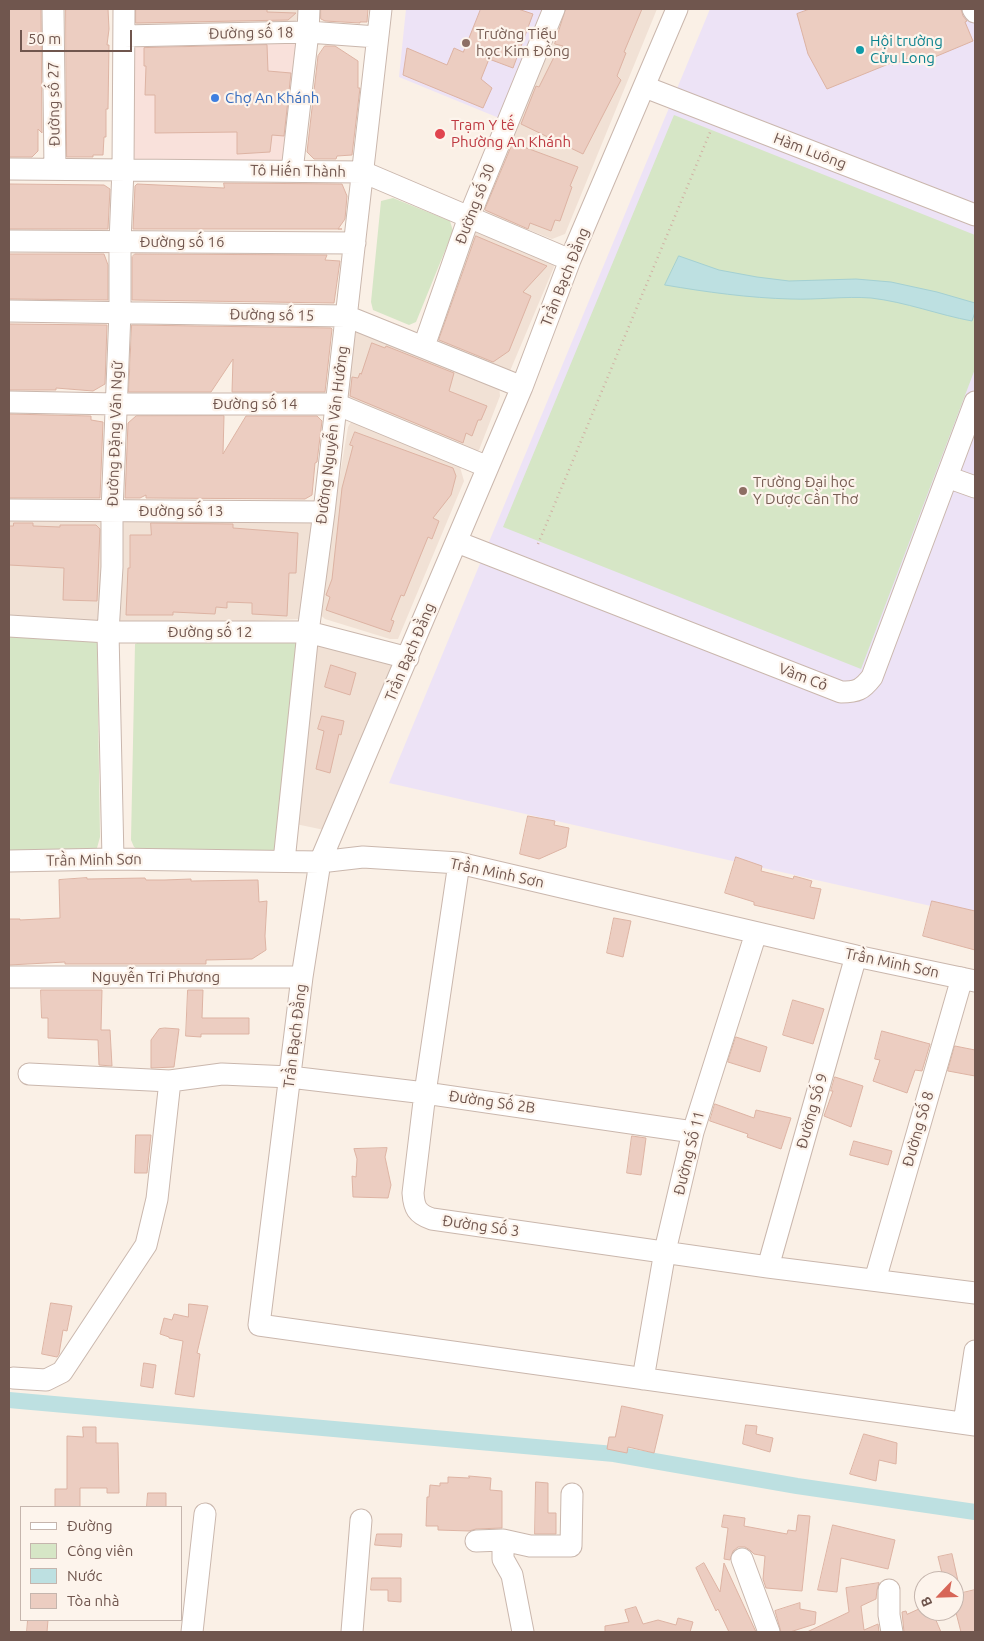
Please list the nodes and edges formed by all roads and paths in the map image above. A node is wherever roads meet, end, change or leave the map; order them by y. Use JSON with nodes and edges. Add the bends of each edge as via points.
{"nodes":[{"id":1,"x":52,"y":9,"type":"edge"},
{"id":2,"x":124,"y":9,"type":"edge"},
{"id":3,"x":309,"y":9,"type":"edge"},
{"id":4,"x":381,"y":9,"type":"edge"},
{"id":5,"x":554,"y":9,"type":"edge"},
{"id":6,"x":677,"y":9,"type":"edge"},
{"id":7,"x":974,"y":9,"type":"edge"},
{"id":8,"x":975,"y":12,"type":"edge"},
{"id":9,"x":308,"y":32,"type":"junction"},
{"id":10,"x":124,"y":36,"type":"junction"},
{"id":11,"x":377,"y":37,"type":"junction"},
{"id":12,"x":645,"y":87,"type":"junction"},
{"id":13,"x":712,"y":126,"type":"dead end"},
{"id":14,"x":9,"y":169,"type":"edge"},
{"id":15,"x":55,"y":169,"type":"junction"},
{"id":16,"x":123,"y":169,"type":"junction"},
{"id":17,"x":292,"y":171,"type":"junction"},
{"id":18,"x":363,"y":172,"type":"junction"},
{"id":19,"x":975,"y":215,"type":"edge"},
{"id":20,"x":469,"y":217,"type":"junction"},
{"id":21,"x":9,"y":241,"type":"edge"},
{"id":22,"x":120,"y":242,"type":"junction"},
{"id":23,"x":355,"y":244,"type":"junction"},
{"id":24,"x":570,"y":260,"type":"junction"},
{"id":25,"x":9,"y":311,"type":"edge"},
{"id":26,"x":120,"y":312,"type":"junction"},
{"id":27,"x":346,"y":316,"type":"junction"},
{"id":28,"x":424,"y":346,"type":"junction"},
{"id":29,"x":522,"y":387,"type":"junction"},
{"id":30,"x":9,"y":402,"type":"edge"},
{"id":31,"x":975,"y":402,"type":"edge"},
{"id":32,"x":117,"y":404,"type":"junction"},
{"id":33,"x":336,"y":404,"type":"junction"},
{"id":34,"x":488,"y":467,"type":"junction"},
{"id":35,"x":947,"y":477,"type":"junction"},
{"id":36,"x":975,"y":487,"type":"edge"},
{"id":37,"x":9,"y":510,"type":"edge"},
{"id":38,"x":112,"y":511,"type":"junction"},
{"id":39,"x":324,"y":512,"type":"junction"},
{"id":40,"x":457,"y":542,"type":"junction"},
{"id":41,"x":538,"y":544,"type":"dead end"},
{"id":42,"x":9,"y":626,"type":"edge"},
{"id":43,"x":108,"y":632,"type":"junction"},
{"id":44,"x":308,"y":632,"type":"junction"},
{"id":45,"x":408,"y":658,"type":"junction"},
{"id":46,"x":113,"y":858,"type":"junction"},
{"id":47,"x":9,"y":861,"type":"edge"},
{"id":48,"x":284,"y":861,"type":"junction"},
{"id":49,"x":320,"y":862,"type":"junction"},
{"id":50,"x":458,"y":862,"type":"junction"},
{"id":51,"x":756,"y":933,"type":"junction"},
{"id":52,"x":856,"y":956,"type":"junction"},
{"id":53,"x":9,"y":977,"type":"edge"},
{"id":54,"x":302,"y":977,"type":"junction"},
{"id":55,"x":969,"y":980,"type":"edge"},
{"id":56,"x":29,"y":1074,"type":"dead end"},
{"id":57,"x":290,"y":1077,"type":"junction"},
{"id":58,"x":170,"y":1081,"type":"junction"},
{"id":59,"x":425,"y":1092,"type":"junction"},
{"id":60,"x":693,"y":1132,"type":"junction"},
{"id":61,"x":665,"y":1251,"type":"junction"},
{"id":62,"x":768,"y":1267,"type":"junction"},
{"id":63,"x":875,"y":1280,"type":"junction"},
{"id":64,"x":975,"y":1293,"type":"edge"},
{"id":65,"x":975,"y":1351,"type":"edge"},
{"id":66,"x":13,"y":1378,"type":"dead end"},
{"id":67,"x":643,"y":1379,"type":"junction"},
{"id":68,"x":970,"y":1424,"type":"edge"},
{"id":69,"x":572,"y":1494,"type":"dead end"},
{"id":70,"x":205,"y":1514,"type":"dead end"},
{"id":71,"x":361,"y":1520,"type":"dead end"},
{"id":72,"x":503,"y":1540,"type":"junction"},
{"id":73,"x":476,"y":1541,"type":"dead end"},
{"id":74,"x":742,"y":1559,"type":"dead end"},
{"id":75,"x":889,"y":1590,"type":"dead end"},
{"id":76,"x":192,"y":1632,"type":"edge"},
{"id":77,"x":352,"y":1632,"type":"edge"},
{"id":78,"x":523,"y":1632,"type":"edge"},
{"id":79,"x":770,"y":1632,"type":"edge"},
{"id":80,"x":892,"y":1632,"type":"edge"}],
"edges":[{"from":1,"to":15,"type":"street","name":"Đường số 27"},
{"from":2,"to":10,"type":"street","name":"Đường Đặng Văn Ngữ"},
{"from":3,"to":9,"type":"street"},
{"from":4,"to":11,"type":"street","name":"Đường Nguyễn Văn Hưởng"},
{"from":5,"to":20,"type":"street","name":"Đường số 30"},
{"from":6,"to":12,"type":"street","name":"Trần Bạch Đằng"},
{"from":7,"to":8,"type":"street"},
{"from":9,"to":10,"type":"street","name":"Đường số 18"},
{"from":9,"to":11,"type":"street","name":"Đường số 18"},
{"from":9,"to":17,"type":"street"},
{"from":10,"to":16,"type":"street","name":"Đường Đặng Văn Ngữ"},
{"from":11,"to":18,"type":"street","name":"Đường Nguyễn Văn Hưởng"},
{"from":12,"to":19,"type":"street","name":"Hàm Luông"},
{"from":12,"to":24,"type":"street","name":"Trần Bạch Đằng"},
{"from":13,"to":41,"type":"path"},
{"from":14,"to":15,"type":"street","name":"Tô Hiến Thành"},
{"from":15,"to":16,"type":"street","name":"Tô Hiến Thành"},
{"from":16,"to":17,"type":"street","name":"Tô Hiến Thành"},
{"from":16,"to":22,"type":"street","name":"Đường Đặng Văn Ngữ"},
{"from":17,"to":18,"type":"street","name":"Tô Hiến Thành"},
{"from":18,"to":20,"type":"street","name":"Tô Hiến Thành"},
{"from":18,"to":23,"type":"street","name":"Đường Nguyễn Văn Hưởng"},
{"from":20,"to":24,"type":"street","name":"Tô Hiến Thành"},
{"from":20,"to":28,"type":"street","name":"Đường số 30"},
{"from":21,"to":22,"type":"street","name":"Đường số 16"},
{"from":22,"to":23,"type":"street","name":"Đường số 16"},
{"from":22,"to":26,"type":"street","name":"Đường Đặng Văn Ngữ"},
{"from":23,"to":27,"type":"street","name":"Đường Nguyễn Văn Hưởng"},
{"from":24,"to":29,"type":"street","name":"Trần Bạch Đằng"},
{"from":25,"to":26,"type":"street","name":"Đường số 15"},
{"from":26,"to":27,"type":"street","name":"Đường số 15"},
{"from":26,"to":32,"type":"street","name":"Đường Đặng Văn Ngữ"},
{"from":27,"to":28,"type":"street","name":"Đường số 15"},
{"from":27,"to":33,"type":"street","name":"Đường Nguyễn Văn Hưởng"},
{"from":28,"to":29,"type":"street","name":"Đường số 15"},
{"from":29,"to":34,"type":"street","name":"Trần Bạch Đằng"},
{"from":30,"to":32,"type":"street","name":"Đường số 14"},
{"from":31,"to":35,"type":"street","name":"Vàm Cỏ"},
{"from":32,"to":33,"type":"street","name":"Đường số 14"},
{"from":32,"to":38,"type":"street","name":"Đường Đặng Văn Ngữ"},
{"from":33,"to":34,"type":"street","name":"Đường số 14"},
{"from":33,"to":39,"type":"street","name":"Đường Nguyễn Văn Hưởng"},
{"from":34,"to":40,"type":"street","name":"Trần Bạch Đằng"},
{"from":35,"to":36,"type":"street"},
{"from":35,"to":40,"type":"street","name":"Vàm Cỏ","via":[[872,677],[864,688],[852,692],[840,692]]},
{"from":37,"to":38,"type":"street","name":"Đường số 13"},
{"from":38,"to":39,"type":"street","name":"Đường số 13"},
{"from":38,"to":43,"type":"street","name":"Đường Đặng Văn Ngữ"},
{"from":39,"to":44,"type":"street","name":"Đường Nguyễn Văn Hưởng"},
{"from":40,"to":45,"type":"street","name":"Trần Bạch Đằng"},
{"from":42,"to":43,"type":"street","name":"Đường số 12"},
{"from":43,"to":44,"type":"street","name":"Đường số 12"},
{"from":43,"to":46,"type":"street","name":"Đường Đặng Văn Ngữ"},
{"from":44,"to":45,"type":"street","name":"Đường số 12"},
{"from":44,"to":48,"type":"street","name":"Đường Nguyễn Văn Hưởng"},
{"from":45,"to":49,"type":"street","name":"Trần Bạch Đằng"},
{"from":46,"to":47,"type":"street","name":"Trần Minh Sơn"},
{"from":46,"to":48,"type":"street","name":"Trần Minh Sơn"},
{"from":48,"to":49,"type":"street","name":"Trần Minh Sơn"},
{"from":49,"to":50,"type":"street","name":"Trần Minh Sơn","via":[[363,857]]},
{"from":49,"to":54,"type":"street","name":"Trần Bạch Đằng"},
{"from":50,"to":51,"type":"street","name":"Trần Minh Sơn"},
{"from":50,"to":59,"type":"street"},
{"from":51,"to":52,"type":"street","name":"Trần Minh Sơn"},
{"from":51,"to":60,"type":"street","name":"Đường Số 11"},
{"from":52,"to":55,"type":"street","name":"Trần Minh Sơn"},
{"from":52,"to":62,"type":"street","name":"Đường Số 9"},
{"from":53,"to":54,"type":"street","name":"Nguyễn Tri Phương"},
{"from":54,"to":57,"type":"street","name":"Trần Bạch Đằng"},
{"from":55,"to":63,"type":"street","name":"Đường Số 8"},
{"from":56,"to":58,"type":"street","name":"Đường Số 2B"},
{"from":57,"to":58,"type":"street","name":"Đường Số 2B","via":[[222,1074]]},
{"from":57,"to":59,"type":"street","name":"Đường Số 2B"},
{"from":57,"to":67,"type":"street","name":"Trần Bạch Đằng","via":[[259,1325]]},
{"from":58,"to":66,"type":"street","via":[[157,1199],[146,1245],[62,1372],[46,1380]]},
{"from":59,"to":60,"type":"street","name":"Đường Số 2B"},
{"from":59,"to":61,"type":"street","name":"Đường Số 3","via":[[413,1193],[417,1210],[423,1216]]},
{"from":60,"to":61,"type":"street","name":"Đường Số 11"},
{"from":61,"to":62,"type":"street"},
{"from":61,"to":67,"type":"street","name":"Đường Số 11"},
{"from":62,"to":63,"type":"street"},
{"from":63,"to":64,"type":"street"},
{"from":65,"to":68,"type":"street"},
{"from":67,"to":68,"type":"street"},
{"from":69,"to":72,"type":"street","via":[[571,1546],[530,1546]]},
{"from":70,"to":76,"type":"street"},
{"from":71,"to":77,"type":"street"},
{"from":72,"to":73,"type":"street"},
{"from":72,"to":78,"type":"street","via":[[503,1559],[512,1575]]},
{"from":74,"to":79,"type":"street"},
{"from":75,"to":80,"type":"street"}]}
